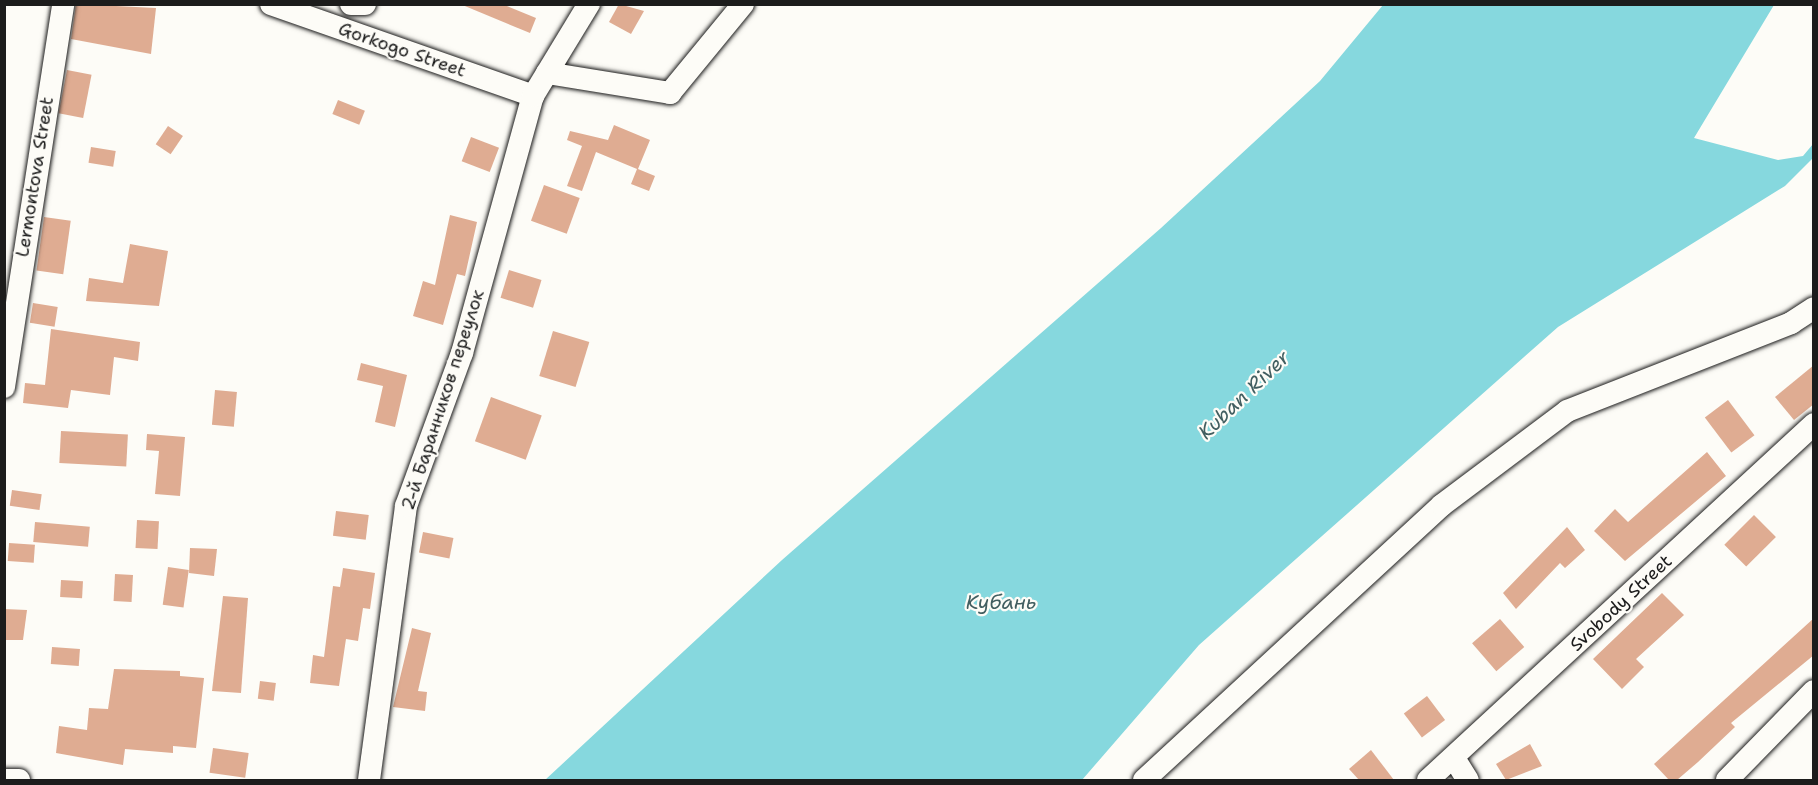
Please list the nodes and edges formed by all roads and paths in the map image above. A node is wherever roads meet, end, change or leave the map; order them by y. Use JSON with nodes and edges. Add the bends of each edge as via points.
{"nodes":[{"id":1,"x":63,"y":4,"type":"edge"},
{"id":2,"x":271,"y":4,"type":"edge"},
{"id":3,"x":351,"y":4,"type":"edge"},
{"id":4,"x":365,"y":4,"type":"edge"},
{"id":5,"x":589,"y":4,"type":"edge"},
{"id":6,"x":743,"y":4,"type":"edge"},
{"id":7,"x":547,"y":73,"type":"junction"},
{"id":8,"x":533,"y":96,"type":"junction"},
{"id":9,"x":1814,"y":308,"type":"edge"},
{"id":10,"x":4,"y":387,"type":"edge"},
{"id":11,"x":1814,"y":424,"type":"edge"},
{"id":12,"x":1814,"y":691,"type":"edge"},
{"id":13,"x":1454,"y":758,"type":"junction"},
{"id":14,"x":4,"y":780,"type":"edge"},
{"id":15,"x":19,"y":780,"type":"edge"},
{"id":16,"x":369,"y":780,"type":"edge"},
{"id":17,"x":1144,"y":780,"type":"edge"},
{"id":18,"x":1428,"y":780,"type":"edge"},
{"id":19,"x":1468,"y":780,"type":"edge"},
{"id":20,"x":1727,"y":780,"type":"edge"}],
"edges":[{"from":1,"to":10,"type":"street","name":"Lermontova Street"},
{"from":2,"to":8,"type":"street","name":"Gorkogo Street"},
{"from":3,"to":4,"type":"street","name":"Gorkogo Street"},
{"from":5,"to":7,"type":"street","name":"2-й Баранников переулок"},
{"from":6,"to":7,"type":"street","via":[[670,93]]},
{"from":7,"to":8,"type":"street","name":"2-й Баранников переулок"},
{"from":8,"to":16,"type":"street","name":"2-й Баранников переулок","via":[[462,353],[406,506]]},
{"from":9,"to":17,"type":"street","via":[[1791,323],[1567,411],[1442,505]]},
{"from":11,"to":13,"type":"street","name":"Svobody Street"},
{"from":12,"to":20,"type":"street"},
{"from":13,"to":18,"type":"street","name":"Svobody Street"},
{"from":13,"to":19,"type":"street"},
{"from":14,"to":15,"type":"street"}]}
